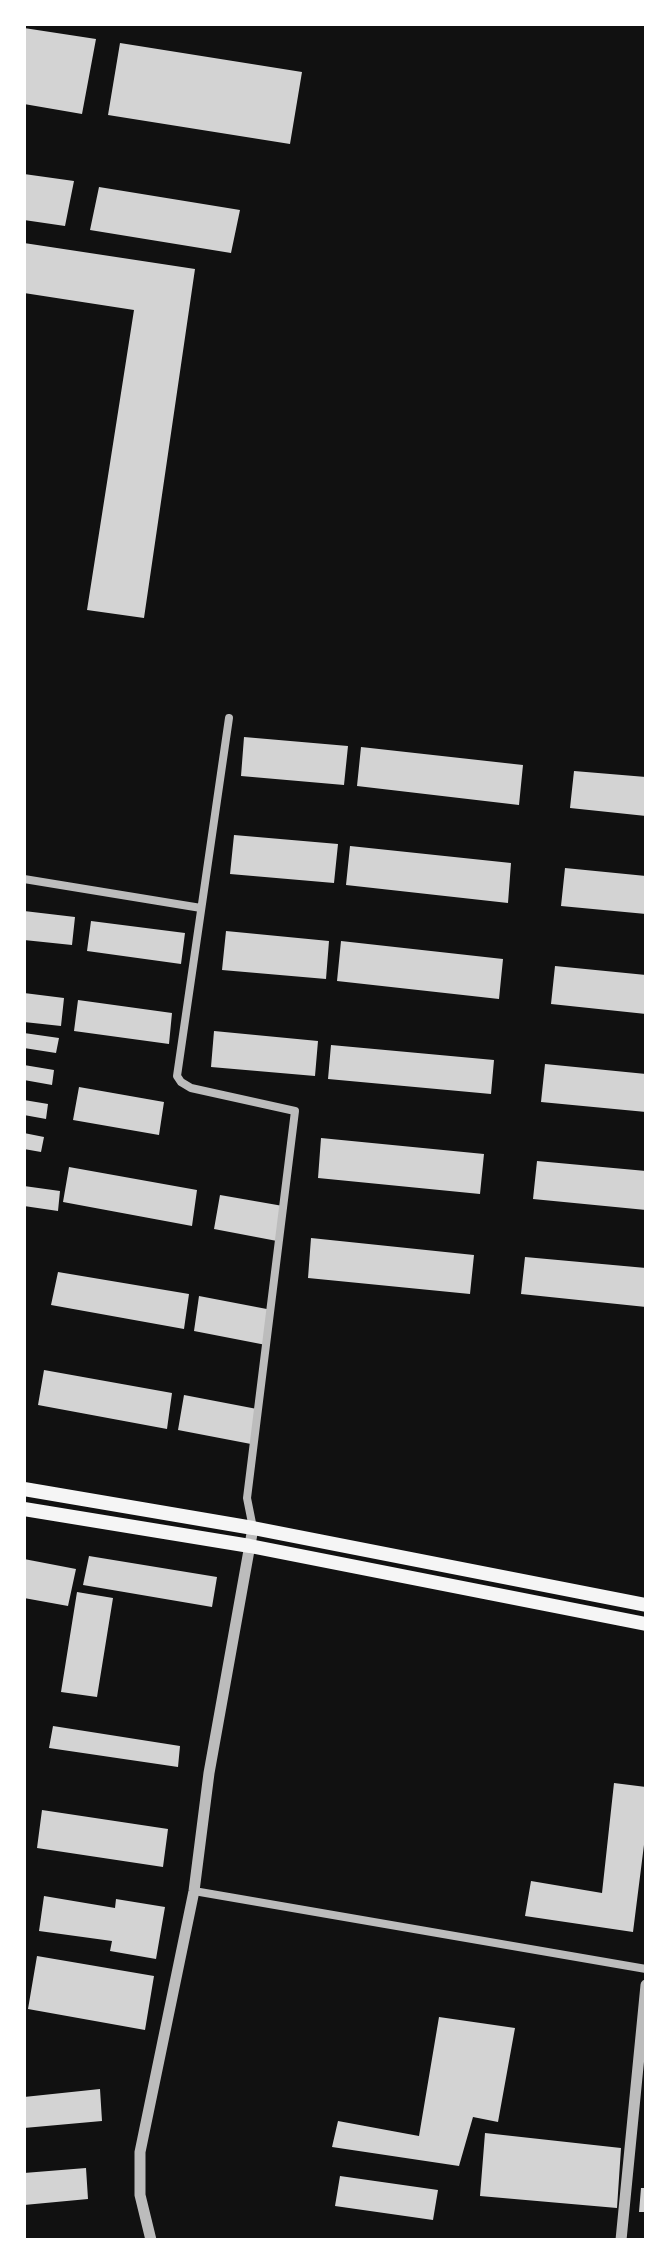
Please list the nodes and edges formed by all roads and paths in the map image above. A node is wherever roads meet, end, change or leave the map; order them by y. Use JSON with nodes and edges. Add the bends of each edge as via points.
{"nodes":[{"id":1,"x":229,"y":718,"type":"dead end"},
{"id":2,"x":24,"y":879,"type":"edge"},
{"id":3,"x":201,"y":908,"type":"junction"},
{"id":4,"x":24,"y":1489,"type":"edge"},
{"id":5,"x":24,"y":1509,"type":"edge"},
{"id":6,"x":253,"y":1528,"type":"junction"},
{"id":7,"x":250,"y":1546,"type":"junction"},
{"id":8,"x":646,"y":1605,"type":"edge"},
{"id":9,"x":646,"y":1624,"type":"edge"},
{"id":10,"x":194,"y":1891,"type":"junction"},
{"id":11,"x":646,"y":1969,"type":"edge"},
{"id":12,"x":646,"y":1985,"type":"edge"},
{"id":13,"x":151,"y":2240,"type":"edge"},
{"id":14,"x":621,"y":2240,"type":"edge"}],
"edges":[{"from":1,"to":3,"type":"street"},
{"from":2,"to":3,"type":"street"},
{"from":3,"to":6,"type":"street","via":[[177,1076],[191,1088],[295,1111],[247,1498]]},
{"from":4,"to":6,"type":"main road"},
{"from":5,"to":7,"type":"main road"},
{"from":6,"to":7,"type":"street"},
{"from":6,"to":8,"type":"main road"},
{"from":7,"to":9,"type":"main road"},
{"from":7,"to":10,"type":"street","via":[[209,1773]]},
{"from":10,"to":11,"type":"street"},
{"from":10,"to":13,"type":"street","via":[[140,2152],[140,2195]]},
{"from":12,"to":14,"type":"street"}]}
